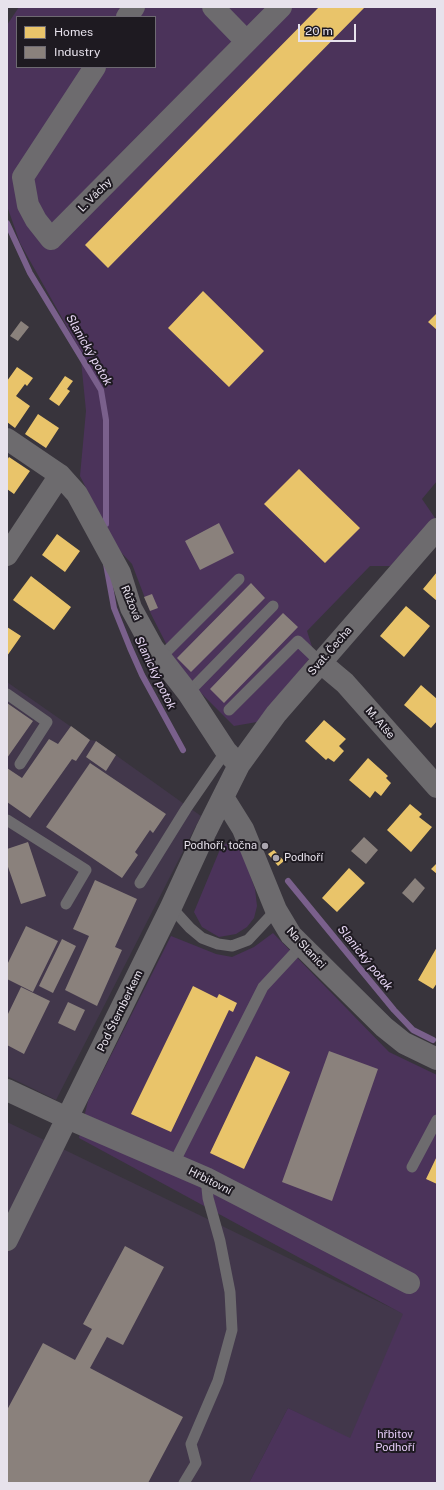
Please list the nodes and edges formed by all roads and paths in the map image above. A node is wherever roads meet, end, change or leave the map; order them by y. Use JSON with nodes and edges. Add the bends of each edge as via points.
{"nodes":[{"id":1,"x":134,"y":7,"type":"edge"},
{"id":2,"x":213,"y":7,"type":"edge"},
{"id":3,"x":281,"y":7,"type":"edge"},
{"id":4,"x":128,"y":16,"type":"edge"},
{"id":5,"x":246,"y":41,"type":"junction"},
{"id":6,"x":94,"y":68,"type":"edge"},
{"id":7,"x":7,"y":439,"type":"edge"},
{"id":8,"x":60,"y":475,"type":"junction"},
{"id":9,"x":437,"y":529,"type":"edge"},
{"id":10,"x":7,"y":555,"type":"edge"},
{"id":11,"x":239,"y":579,"type":"dead end"},
{"id":12,"x":273,"y":606,"type":"dead end"},
{"id":13,"x":160,"y":658,"type":"junction"},
{"id":14,"x":320,"y":662,"type":"junction"},
{"id":15,"x":188,"y":693,"type":"junction"},
{"id":16,"x":7,"y":694,"type":"edge"},
{"id":17,"x":229,"y":710,"type":"dead end"},
{"id":18,"x":20,"y":764,"type":"dead end"},
{"id":19,"x":230,"y":773,"type":"junction"},
{"id":20,"x":437,"y":787,"type":"edge"},
{"id":21,"x":7,"y":820,"type":"edge"},
{"id":22,"x":140,"y":883,"type":"dead end"},
{"id":23,"x":66,"y":904,"type":"dead end"},
{"id":24,"x":171,"y":907,"type":"junction"},
{"id":25,"x":276,"y":910,"type":"junction"},
{"id":26,"x":302,"y":945,"type":"junction"},
{"id":27,"x":437,"y":1059,"type":"edge"},
{"id":28,"x":7,"y":1090,"type":"edge"},
{"id":29,"x":67,"y":1118,"type":"junction"},
{"id":30,"x":437,"y":1120,"type":"edge"},
{"id":31,"x":174,"y":1163,"type":"junction"},
{"id":32,"x":412,"y":1167,"type":"dead end"},
{"id":33,"x":206,"y":1178,"type":"junction"},
{"id":34,"x":7,"y":1240,"type":"edge"},
{"id":35,"x":409,"y":1283,"type":"dead end"},
{"id":36,"x":184,"y":1483,"type":"edge"}],
"edges":[{"from":1,"to":4,"type":"street"},
{"from":2,"to":5,"type":"street"},
{"from":3,"to":5,"type":"street","name":"L. Váchy"},
{"from":5,"to":6,"type":"street","name":"L. Váchy","via":[[52,239],[36,220],[28,205],[23,178]]},
{"from":7,"to":8,"type":"street","name":"Růžová"},
{"from":8,"to":10,"type":"street"},
{"from":8,"to":13,"type":"street","name":"Růžová","via":[[86,509],[120,573],[131,608]]},
{"from":9,"to":14,"type":"street","name":"Svat. Čecha"},
{"from":11,"to":13,"type":"lane"},
{"from":12,"to":15,"type":"lane"},
{"from":13,"to":15,"type":"street","name":"Růžová"},
{"from":14,"to":17,"type":"lane","via":[[298,641]]},
{"from":14,"to":19,"type":"street","name":"Svat. Čecha"},
{"from":14,"to":20,"type":"street","name":"M. Alše","via":[[345,683]]},
{"from":15,"to":19,"type":"street","name":"Růžová"},
{"from":16,"to":18,"type":"lane","via":[[47,722]]},
{"from":19,"to":22,"type":"lane","via":[[186,809]]},
{"from":19,"to":24,"type":"street","name":"Pod Šternberkem"},
{"from":19,"to":25,"type":"street","name":"Na Slanici","via":[[243,829]]},
{"from":21,"to":23,"type":"lane","via":[[86,870]]},
{"from":24,"to":25,"type":"lane","via":[[202,938],[232,946],[248,940]]},
{"from":24,"to":29,"type":"street","name":"Pod Šternberkem"},
{"from":25,"to":26,"type":"street","name":"Na Slanici","via":[[291,935]]},
{"from":26,"to":27,"type":"street","name":"Na Slanici","via":[[384,1027],[404,1043]]},
{"from":26,"to":31,"type":"lane","via":[[263,987]]},
{"from":28,"to":29,"type":"street","name":"Hřbitovní"},
{"from":29,"to":31,"type":"street","name":"Hřbitovní"},
{"from":29,"to":34,"type":"street","name":"Pod Šternberkem"},
{"from":30,"to":32,"type":"lane"},
{"from":31,"to":33,"type":"street","name":"Hřbitovní"},
{"from":33,"to":35,"type":"street","name":"Hřbitovní","via":[[383,1267]]},
{"from":33,"to":36,"type":"lane","via":[[208,1198],[230,1292],[232,1330],[218,1381],[191,1444],[196,1463]]}]}
